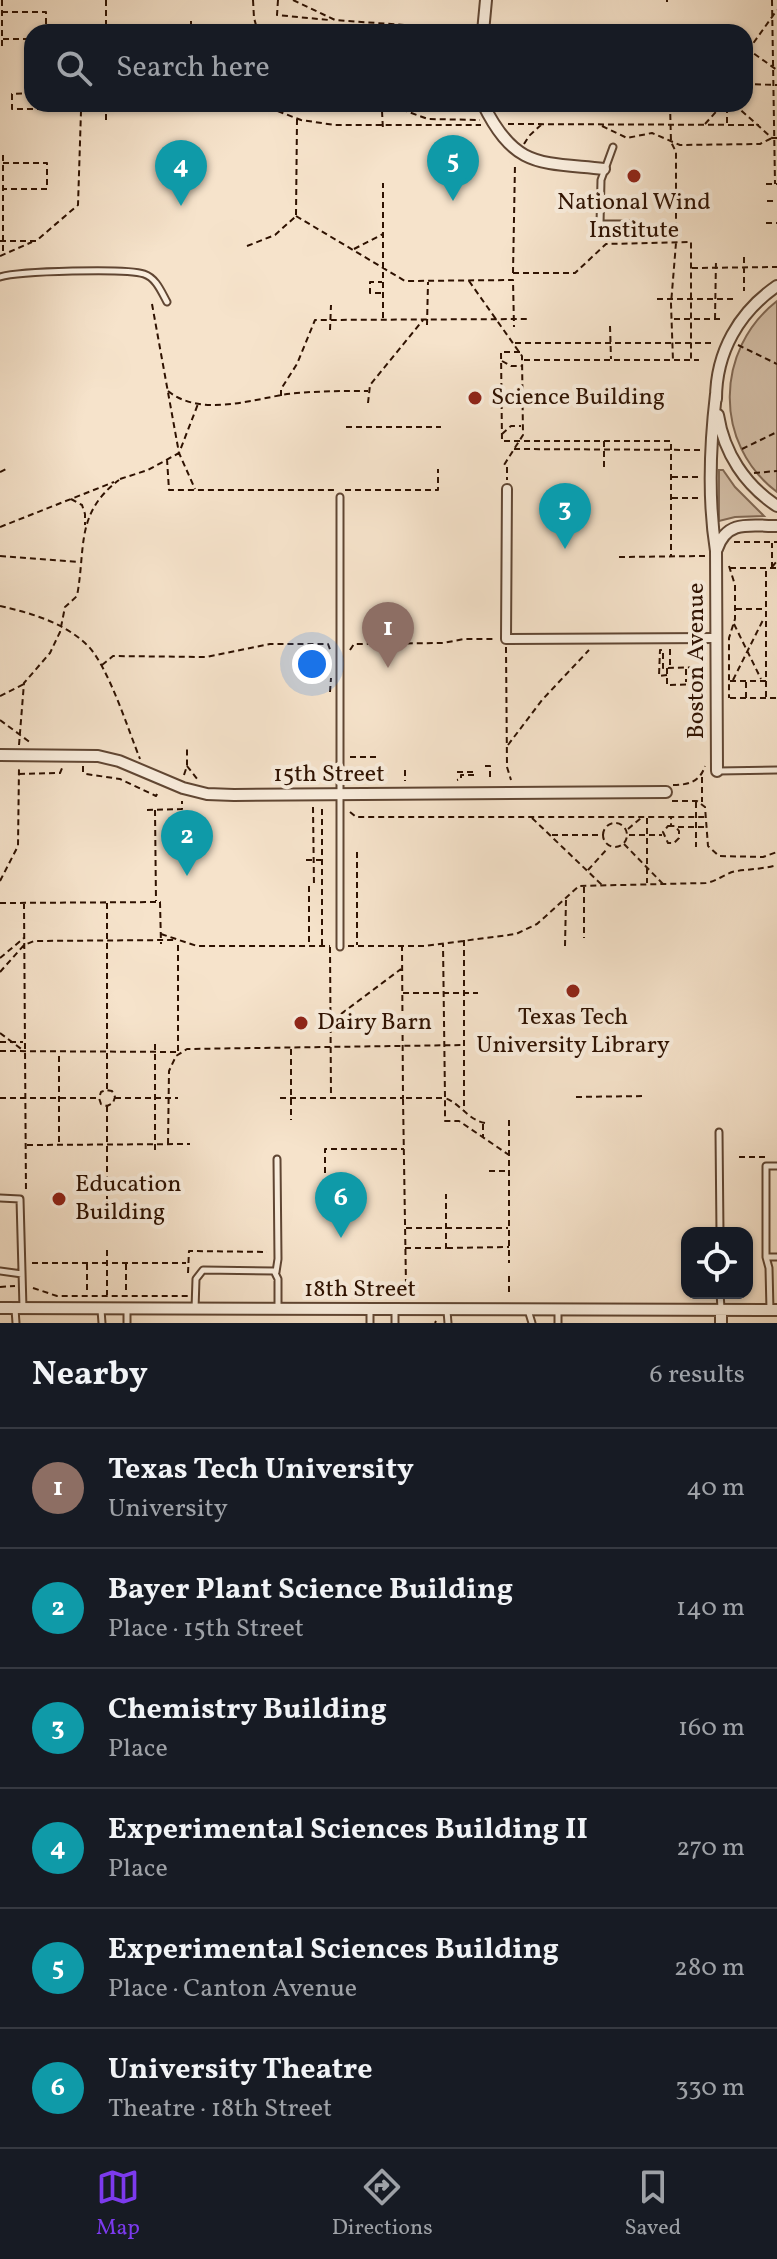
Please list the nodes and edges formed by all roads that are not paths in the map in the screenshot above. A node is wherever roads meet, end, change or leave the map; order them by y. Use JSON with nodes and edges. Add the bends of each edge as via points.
{"nodes":[{"id":1,"x":486,"y":0,"type":"edge"},
{"id":2,"x":481,"y":24,"type":"edge"},
{"id":3,"x":488,"y":112,"type":"edge"},
{"id":4,"x":613,"y":147,"type":"dead end"},
{"id":5,"x":604,"y":169,"type":"junction"},
{"id":6,"x":631,"y":224,"type":"dead end"},
{"id":7,"x":0,"y":277,"type":"edge"},
{"id":8,"x":777,"y":286,"type":"edge"},
{"id":9,"x":167,"y":302,"type":"dead end"},
{"id":10,"x":716,"y":394,"type":"junction"},
{"id":11,"x":507,"y":489,"type":"road end"},
{"id":12,"x":340,"y":497,"type":"dead end"},
{"id":13,"x":777,"y":506,"type":"edge"},
{"id":14,"x":777,"y":526,"type":"edge"},
{"id":15,"x":716,"y":553,"type":"junction"},
{"id":16,"x":716,"y":638,"type":"junction"},
{"id":17,"x":0,"y":755,"type":"edge"},
{"id":18,"x":777,"y":770,"type":"edge"},
{"id":19,"x":717,"y":771,"type":"joint"},
{"id":20,"x":665,"y":789,"type":"road end"},
{"id":21,"x":341,"y":794,"type":"junction"},
{"id":22,"x":340,"y":947,"type":"road end"},
{"id":23,"x":719,"y":1132,"type":"dead end"},
{"id":24,"x":277,"y":1159,"type":"dead end"},
{"id":25,"x":777,"y":1166,"type":"edge"},
{"id":26,"x":0,"y":1198,"type":"edge"},
{"id":27,"x":720,"y":1227,"type":"edge"},
{"id":28,"x":766,"y":1257,"type":"junction"},
{"id":29,"x":777,"y":1257,"type":"edge"},
{"id":30,"x":0,"y":1271,"type":"edge"},
{"id":31,"x":276,"y":1273,"type":"junction"},
{"id":32,"x":22,"y":1274,"type":"junction"},
{"id":33,"x":720,"y":1299,"type":"edge"},
{"id":34,"x":0,"y":1308,"type":"edge"},
{"id":35,"x":19,"y":1308,"type":"junction"},
{"id":36,"x":101,"y":1309,"type":"junction"},
{"id":37,"x":127,"y":1309,"type":"junction"},
{"id":38,"x":527,"y":1309,"type":"junction"},
{"id":39,"x":195,"y":1310,"type":"junction"},
{"id":40,"x":278,"y":1310,"type":"junction"},
{"id":41,"x":370,"y":1310,"type":"junction"},
{"id":42,"x":395,"y":1310,"type":"junction"},
{"id":43,"x":447,"y":1310,"type":"junction"},
{"id":44,"x":558,"y":1310,"type":"junction"},
{"id":45,"x":721,"y":1310,"type":"junction"},
{"id":46,"x":774,"y":1310,"type":"edge"},
{"id":47,"x":16,"y":1323,"type":"edge"},
{"id":48,"x":102,"y":1323,"type":"edge"},
{"id":49,"x":127,"y":1323,"type":"edge"},
{"id":50,"x":370,"y":1323,"type":"edge"},
{"id":51,"x":395,"y":1323,"type":"edge"},
{"id":52,"x":448,"y":1323,"type":"edge"},
{"id":53,"x":532,"y":1323,"type":"edge"},
{"id":54,"x":558,"y":1323,"type":"edge"},
{"id":55,"x":721,"y":1323,"type":"edge"}],
"edges":[{"from":1,"to":2,"type":"street"},
{"from":3,"to":5,"type":"street","via":[[506,141],[533,160]]},
{"from":4,"to":5,"type":"lane"},
{"from":5,"to":6,"type":"lane","via":[[600,224]]},
{"from":7,"to":9,"type":"lane","via":[[134,272],[153,279]]},
{"from":8,"to":10,"type":"street","via":[[747,312],[733,333],[722,357]]},
{"from":10,"to":13,"type":"street","via":[[719,420],[745,477]]},
{"from":10,"to":15,"type":"street","name":"Boston Avenue"},
{"from":11,"to":16,"type":"street","via":[[506,639]]},
{"from":12,"to":21,"type":"lane"},
{"from":14,"to":15,"type":"street","name":"Boston Avenue","via":[[725,531]]},
{"from":15,"to":16,"type":"street","name":"Boston Avenue"},
{"from":16,"to":19,"type":"street","name":"Boston Avenue"},
{"from":17,"to":21,"type":"street","name":"15th Street","via":[[98,756],[181,792]]},
{"from":18,"to":19,"type":"lane"},
{"from":20,"to":21,"type":"street","name":"15th Street"},
{"from":21,"to":22,"type":"lane"},
{"from":23,"to":27,"type":"lane"},
{"from":24,"to":31,"type":"lane"},
{"from":25,"to":28,"type":"lane","via":[[766,1166]]},
{"from":26,"to":32,"type":"lane","via":[[20,1199]]},
{"from":28,"to":29,"type":"lane"},
{"from":28,"to":46,"type":"lane"},
{"from":30,"to":32,"type":"lane"},
{"from":31,"to":39,"type":"lane","via":[[201,1271]]},
{"from":31,"to":40,"type":"lane"},
{"from":32,"to":35,"type":"lane"},
{"from":33,"to":45,"type":"lane"},
{"from":34,"to":35,"type":"street","name":"18th Street"},
{"from":35,"to":36,"type":"street","name":"18th Street"},
{"from":35,"to":47,"type":"lane"},
{"from":36,"to":37,"type":"street","name":"18th Street"},
{"from":36,"to":48,"type":"lane"},
{"from":37,"to":39,"type":"street","name":"18th Street"},
{"from":37,"to":49,"type":"lane"},
{"from":38,"to":43,"type":"street","name":"18th Street"},
{"from":38,"to":44,"type":"street","name":"18th Street"},
{"from":38,"to":53,"type":"lane"},
{"from":39,"to":40,"type":"street","name":"18th Street"},
{"from":40,"to":41,"type":"street","name":"18th Street"},
{"from":41,"to":42,"type":"street","name":"18th Street"},
{"from":41,"to":50,"type":"lane"},
{"from":42,"to":43,"type":"street","name":"18th Street"},
{"from":42,"to":51,"type":"lane"},
{"from":43,"to":52,"type":"lane"},
{"from":44,"to":45,"type":"street","name":"18th Street"},
{"from":44,"to":54,"type":"lane"},
{"from":45,"to":46,"type":"street","name":"18th Street"},
{"from":45,"to":55,"type":"street"}]}
